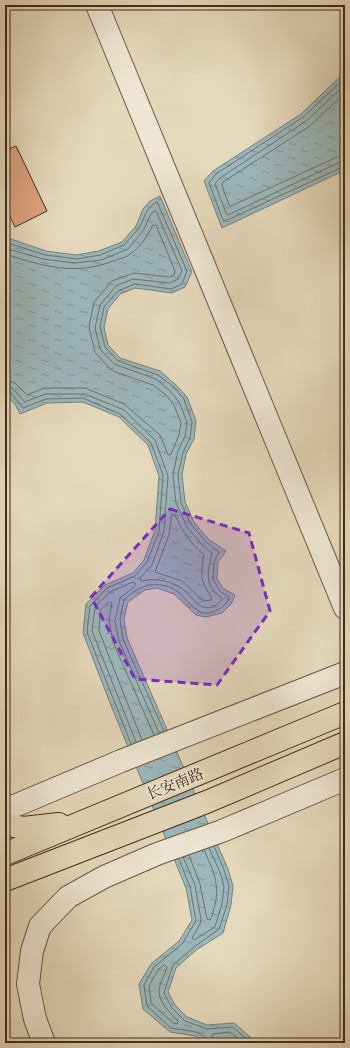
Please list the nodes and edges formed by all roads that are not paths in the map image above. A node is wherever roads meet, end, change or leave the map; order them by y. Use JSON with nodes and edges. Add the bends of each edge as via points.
{"nodes":[{"id":1,"x":97,"y":5,"type":"edge"},
{"id":2,"x":345,"y":608,"type":"edge"},
{"id":3,"x":345,"y":673,"type":"edge"},
{"id":4,"x":345,"y":713,"type":"edge"},
{"id":5,"x":345,"y":743,"type":"edge"},
{"id":6,"x":345,"y":779,"type":"edge"},
{"id":7,"x":5,"y":810,"type":"edge"},
{"id":8,"x":86,"y":821,"type":"junction"},
{"id":9,"x":5,"y":824,"type":"edge"},
{"id":10,"x":5,"y":854,"type":"edge"},
{"id":11,"x":5,"y":880,"type":"edge"},
{"id":12,"x":44,"y":1043,"type":"edge"}],
"edges":[{"from":1,"to":2,"type":"street"},
{"from":3,"to":7,"type":"street","via":[[121,761]]},
{"from":4,"to":8,"type":"main road","name":"长安南路"},
{"from":5,"to":11,"type":"main road","name":"长安南路","via":[[209,801]]},
{"from":6,"to":12,"type":"street","via":[[222,831],[157,854],[104,877],[68,897],[40,926],[32,951],[28,984],[34,1019]]},
{"from":8,"to":9,"type":"main road","via":[[23,828]]},
{"from":8,"to":10,"type":"main road","name":"长安南路"}]}
